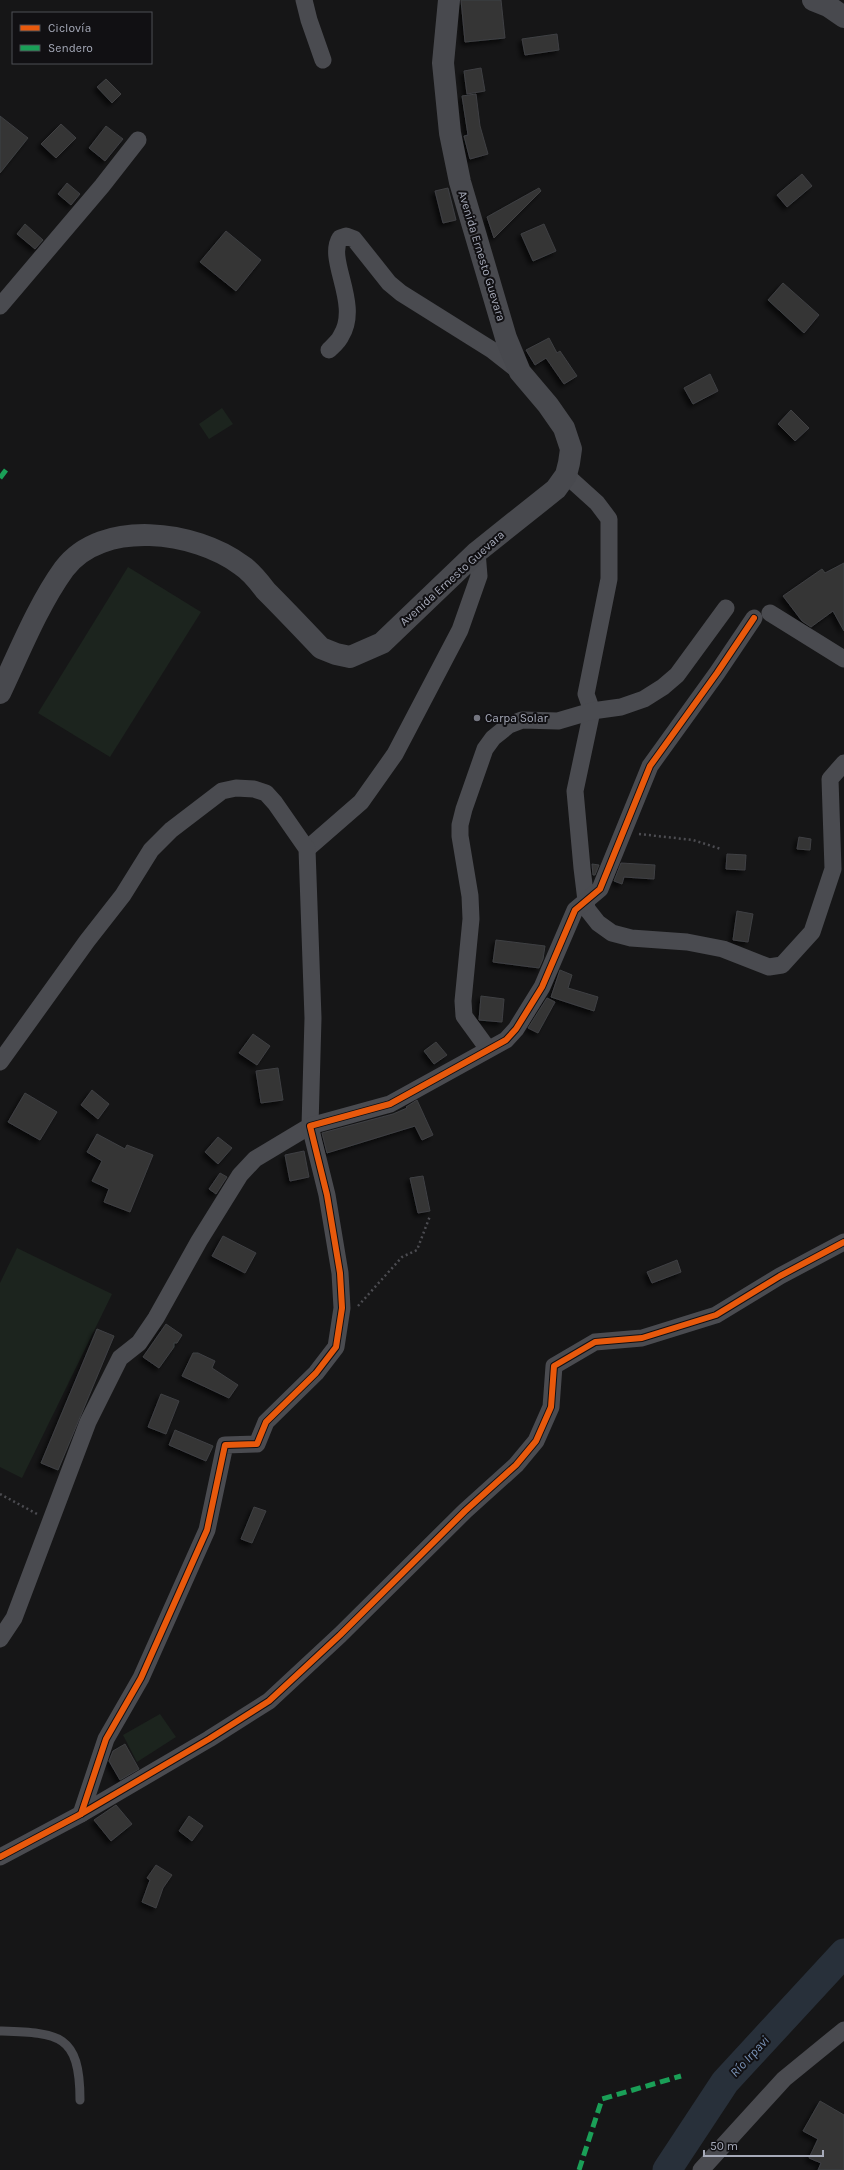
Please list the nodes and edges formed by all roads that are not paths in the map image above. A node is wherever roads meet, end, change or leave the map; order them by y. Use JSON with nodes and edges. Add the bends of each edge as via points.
{"nodes":[{"id":1,"x":304,"y":0,"type":"edge"},
{"id":2,"x":449,"y":0,"type":"edge"},
{"id":3,"x":813,"y":0,"type":"edge"},
{"id":4,"x":844,"y":17,"type":"edge"},
{"id":5,"x":323,"y":60,"type":"dead end"},
{"id":6,"x":138,"y":140,"type":"dead end"},
{"id":7,"x":0,"y":306,"type":"edge"},
{"id":8,"x":329,"y":350,"type":"dead end"},
{"id":9,"x":520,"y":372,"type":"junction"},
{"id":10,"x":566,"y":475,"type":"junction"},
{"id":11,"x":477,"y":552,"type":"junction"},
{"id":12,"x":726,"y":608,"type":"dead end"},
{"id":13,"x":844,"y":659,"type":"edge"},
{"id":14,"x":0,"y":692,"type":"edge"},
{"id":15,"x":592,"y":711,"type":"junction"},
{"id":16,"x":844,"y":763,"type":"edge"},
{"id":17,"x":307,"y":849,"type":"junction"},
{"id":18,"x":586,"y":899,"type":"junction"},
{"id":19,"x":488,"y":1050,"type":"junction"},
{"id":20,"x":0,"y":1062,"type":"edge"},
{"id":21,"x":310,"y":1126,"type":"junction"},
{"id":22,"x":844,"y":1242,"type":"edge"},
{"id":23,"x":0,"y":1639,"type":"edge"},
{"id":24,"x":81,"y":1814,"type":"junction"},
{"id":25,"x":0,"y":1857,"type":"edge"},
{"id":26,"x":844,"y":2030,"type":"edge"},
{"id":27,"x":0,"y":2031,"type":"edge"},
{"id":28,"x":80,"y":2100,"type":"dead end"},
{"id":29,"x":707,"y":2169,"type":"edge"}],
"edges":[{"from":1,"to":5,"type":"street","via":[[308,20]]},
{"from":2,"to":9,"type":"main road","name":"Avenida Ernesto Guevara","via":[[443,63],[450,133],[472,224],[506,338]]},
{"from":3,"to":4,"type":"main road"},
{"from":6,"to":7,"type":"street"},
{"from":8,"to":9,"type":"street","via":[[341,337],[347,323],[347,298],[336,247],[340,238],[346,236],[354,239],[389,283],[401,293],[492,350]]},
{"from":9,"to":10,"type":"main road","name":"Avenida Ernesto Guevara","via":[[564,428],[571,449]]},
{"from":10,"to":11,"type":"main road","name":"Avenida Ernesto Guevara","via":[[556,489]]},
{"from":10,"to":15,"type":"street","via":[[597,503],[609,519],[609,579],[586,694]]},
{"from":11,"to":14,"type":"main road","name":"Avenida Ernesto Guevara","via":[[382,643],[350,657],[321,648],[242,565],[222,553],[188,540],[153,535],[128,535],[100,542],[78,555],[64,569],[40,610]]},
{"from":11,"to":17,"type":"street","via":[[479,576],[460,630],[395,754],[361,802]]},
{"from":12,"to":15,"type":"street","via":[[677,675],[663,687],[644,699],[621,707]]},
{"from":13,"to":18,"type":"street","via":[[762,615],[650,766],[600,888]]},
{"from":15,"to":18,"type":"street","via":[[576,791]]},
{"from":15,"to":19,"type":"street","via":[[558,720],[522,720],[509,725],[493,738],[485,749],[464,809],[460,836],[470,896],[471,919],[462,1001],[464,1016]]},
{"from":16,"to":18,"type":"street","via":[[830,779],[833,868],[812,932],[782,965],[769,967],[723,949],[687,942],[631,938],[612,933],[598,923],[588,909]]},
{"from":17,"to":20,"type":"street","via":[[282,811],[266,793],[236,788],[222,791],[171,830],[151,850],[123,895]]},
{"from":17,"to":21,"type":"street","via":[[313,1018]]},
{"from":18,"to":19,"type":"street","via":[[575,910],[542,987],[516,1029],[506,1040]]},
{"from":19,"to":21,"type":"street","via":[[390,1104]]},
{"from":21,"to":23,"type":"street","via":[[254,1159],[240,1175],[156,1318],[139,1343],[120,1358],[88,1422],[14,1618]]},
{"from":21,"to":24,"type":"street","via":[[327,1195],[340,1273],[342,1308],[336,1347],[316,1373],[266,1422],[257,1444],[225,1445],[207,1530],[141,1678],[106,1739]]},
{"from":22,"to":24,"type":"street","via":[[780,1276],[716,1315],[642,1338],[595,1342],[554,1366],[551,1407],[536,1441],[516,1465],[465,1511],[340,1635],[269,1701]]},
{"from":24,"to":25,"type":"street"},
{"from":26,"to":29,"type":"street","via":[[784,2079]]},
{"from":27,"to":28,"type":"lane","via":[[44,2033],[63,2041],[73,2054],[80,2074]]}]}
